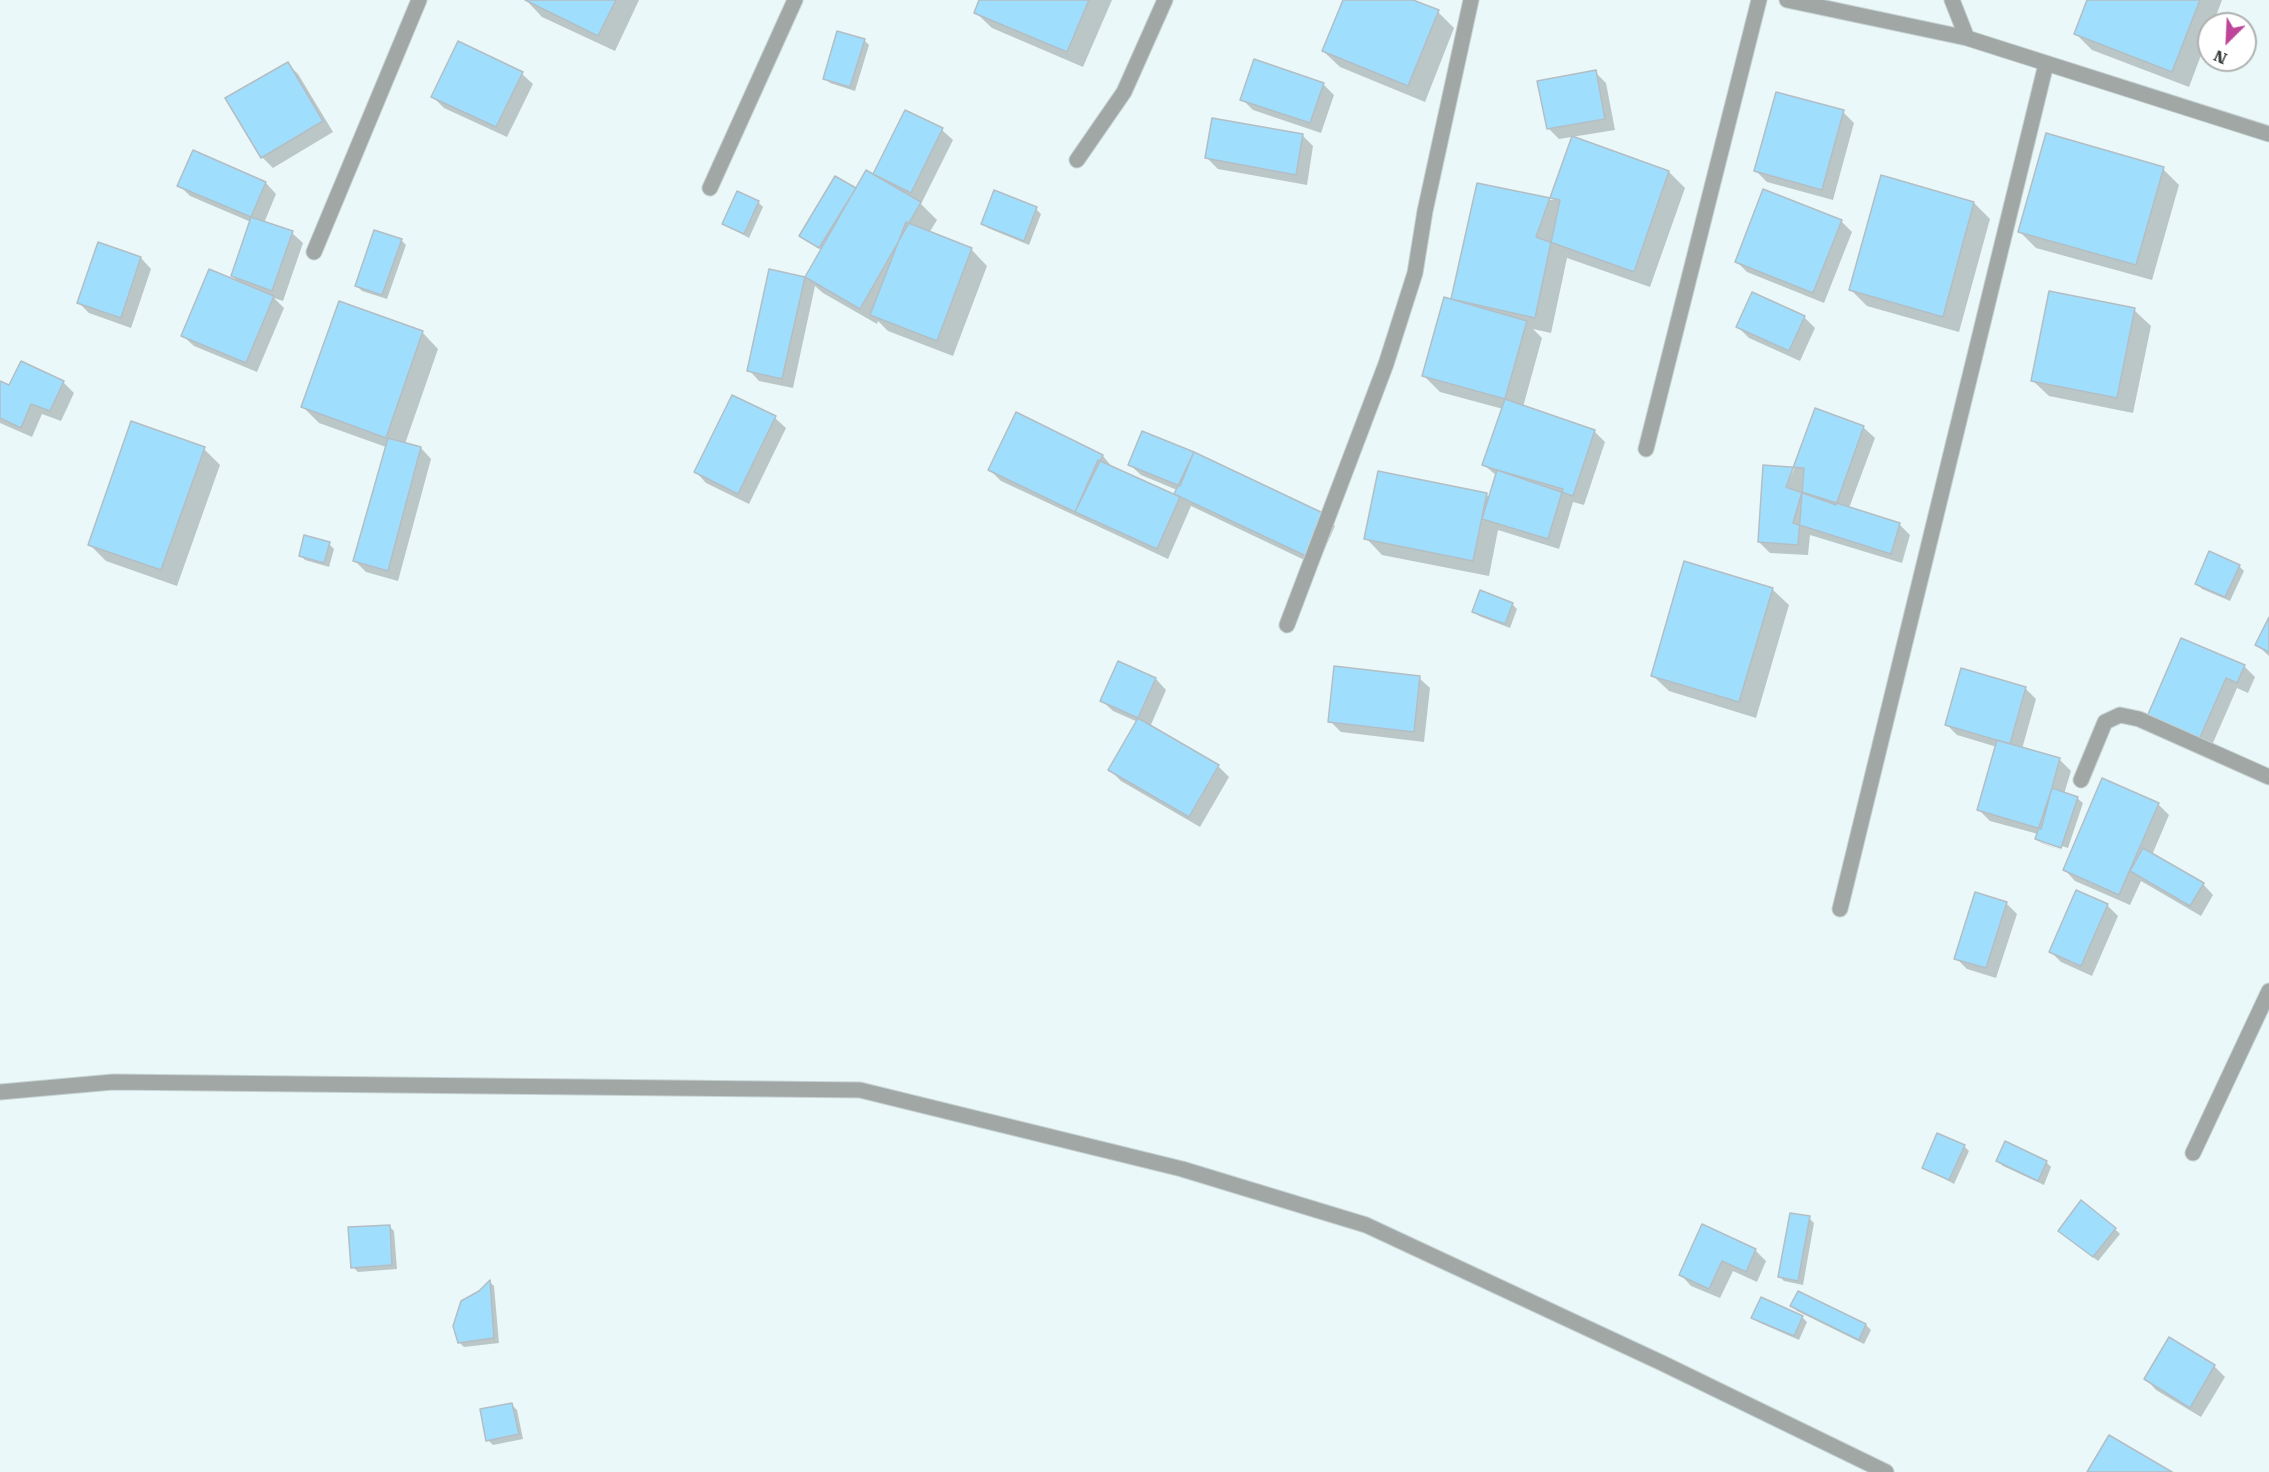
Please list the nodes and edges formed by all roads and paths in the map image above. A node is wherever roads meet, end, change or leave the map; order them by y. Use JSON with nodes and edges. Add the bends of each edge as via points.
{"nodes":[{"id":1,"x":419,"y":0,"type":"edge"},
{"id":2,"x":795,"y":0,"type":"edge"},
{"id":3,"x":1165,"y":0,"type":"edge"},
{"id":4,"x":1471,"y":0,"type":"edge"},
{"id":5,"x":1760,"y":0,"type":"edge"},
{"id":6,"x":1787,"y":0,"type":"edge"},
{"id":7,"x":1952,"y":0,"type":"edge"},
{"id":8,"x":1967,"y":38,"type":"junction"},
{"id":9,"x":2046,"y":64,"type":"junction"},
{"id":10,"x":2269,"y":134,"type":"edge"},
{"id":11,"x":1077,"y":160,"type":"dead end"},
{"id":12,"x":710,"y":188,"type":"dead end"},
{"id":13,"x":314,"y":252,"type":"dead end"},
{"id":14,"x":1646,"y":449,"type":"dead end"},
{"id":15,"x":1287,"y":625,"type":"dead end"},
{"id":16,"x":2269,"y":777,"type":"edge"},
{"id":17,"x":2081,"y":780,"type":"dead end"},
{"id":18,"x":1840,"y":909,"type":"dead end"},
{"id":19,"x":2269,"y":991,"type":"edge"},
{"id":20,"x":0,"y":1092,"type":"edge"},
{"id":21,"x":2193,"y":1153,"type":"dead end"},
{"id":22,"x":1886,"y":1472,"type":"edge"}],
"edges":[{"from":1,"to":13,"type":"street"},
{"from":2,"to":12,"type":"street"},
{"from":3,"to":11,"type":"street","via":[[1124,92]]},
{"from":4,"to":15,"type":"street","via":[[1414,273],[1386,364]]},
{"from":5,"to":14,"type":"street"},
{"from":6,"to":8,"type":"street"},
{"from":7,"to":8,"type":"street"},
{"from":8,"to":9,"type":"street"},
{"from":9,"to":10,"type":"street"},
{"from":9,"to":18,"type":"street"},
{"from":16,"to":17,"type":"street","via":[[2139,719],[2120,715],[2105,722]]},
{"from":19,"to":21,"type":"street"},
{"from":20,"to":22,"type":"street","via":[[113,1082],[860,1090],[1182,1169],[1366,1225]]}]}
